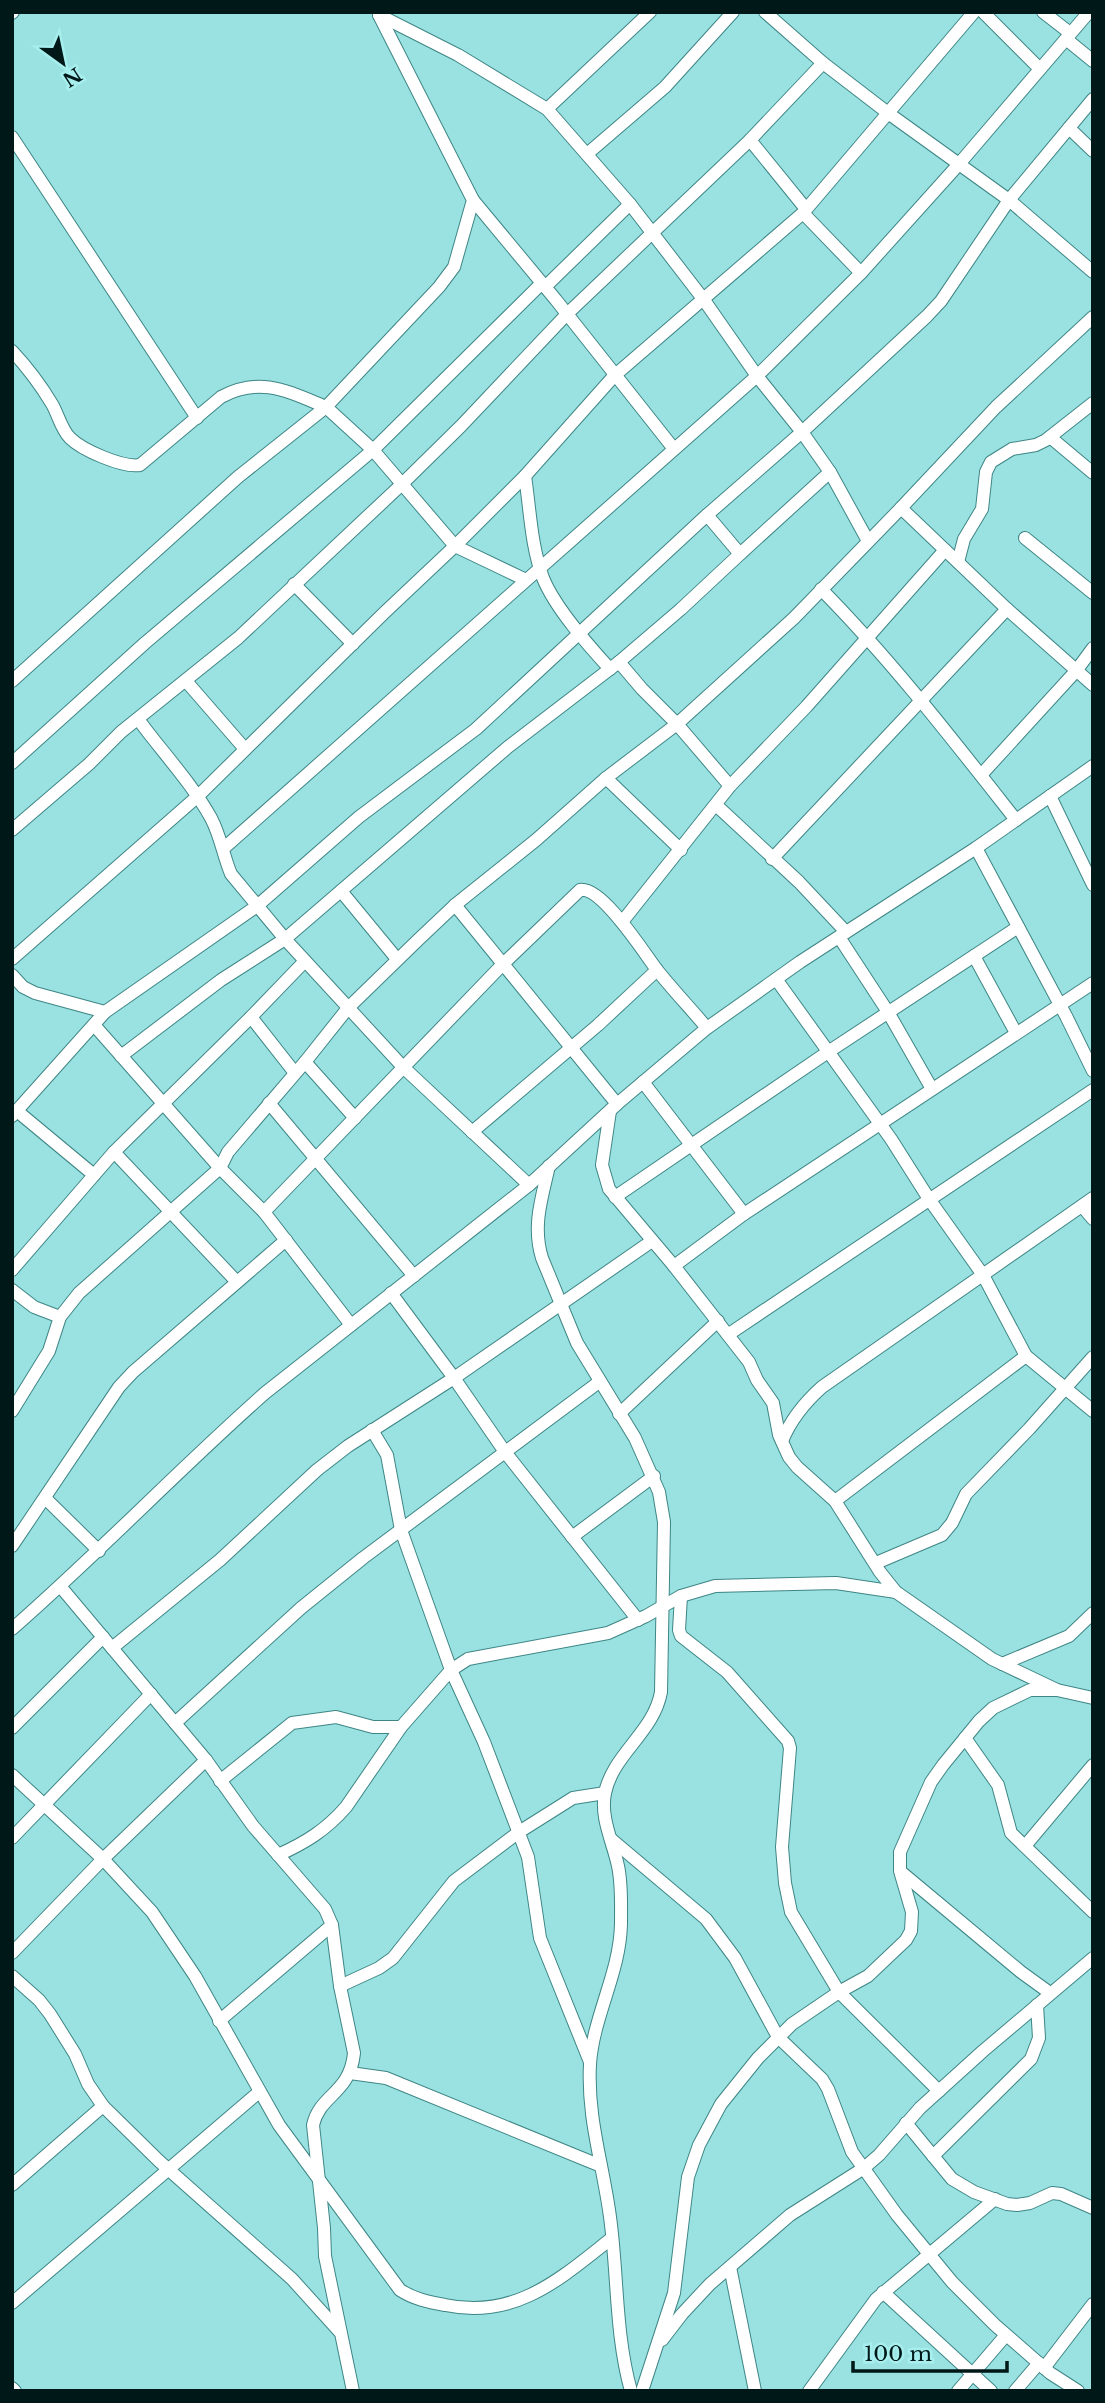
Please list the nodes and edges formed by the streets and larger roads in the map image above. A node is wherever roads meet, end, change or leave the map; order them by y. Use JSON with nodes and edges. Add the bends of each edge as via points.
{"nodes":[{"id":1,"x":650,"y":12,"type":"edge"},
{"id":2,"x":733,"y":12,"type":"edge"},
{"id":3,"x":974,"y":12,"type":"edge"},
{"id":4,"x":983,"y":12,"type":"edge"},
{"id":5,"x":1043,"y":12,"type":"edge"},
{"id":6,"x":1089,"y":12,"type":"edge"},
{"id":7,"x":378,"y":13,"type":"edge"},
{"id":8,"x":772,"y":15,"type":"edge"},
{"id":9,"x":396,"y":17,"type":"edge"},
{"id":10,"x":1068,"y":36,"type":"junction"},
{"id":11,"x":1093,"y":61,"type":"edge"},
{"id":12,"x":823,"y":63,"type":"junction"},
{"id":13,"x":1040,"y":69,"type":"junction"},
{"id":14,"x":1093,"y":99,"type":"edge"},
{"id":15,"x":547,"y":109,"type":"junction"},
{"id":16,"x":888,"y":113,"type":"junction"},
{"id":17,"x":1069,"y":128,"type":"junction"},
{"id":18,"x":12,"y":137,"type":"edge"},
{"id":19,"x":750,"y":140,"type":"junction"},
{"id":20,"x":1093,"y":150,"type":"edge"},
{"id":21,"x":587,"y":154,"type":"junction"},
{"id":22,"x":959,"y":164,"type":"junction"},
{"id":23,"x":472,"y":200,"type":"junction"},
{"id":24,"x":1009,"y":200,"type":"junction"},
{"id":25,"x":630,"y":204,"type":"junction"},
{"id":26,"x":805,"y":211,"type":"junction"},
{"id":27,"x":652,"y":233,"type":"junction"},
{"id":28,"x":1093,"y":272,"type":"edge"},
{"id":29,"x":861,"y":273,"type":"junction"},
{"id":30,"x":543,"y":285,"type":"junction"},
{"id":31,"x":704,"y":300,"type":"junction"},
{"id":32,"x":566,"y":314,"type":"junction"},
{"id":33,"x":1093,"y":317,"type":"edge"},
{"id":34,"x":12,"y":351,"type":"edge"},
{"id":35,"x":614,"y":376,"type":"junction"},
{"id":36,"x":757,"y":376,"type":"junction"},
{"id":37,"x":1093,"y":403,"type":"edge"},
{"id":38,"x":326,"y":407,"type":"junction"},
{"id":39,"x":197,"y":418,"type":"junction"},
{"id":40,"x":802,"y":432,"type":"junction"},
{"id":41,"x":1050,"y":438,"type":"junction"},
{"id":42,"x":674,"y":449,"type":"junction"},
{"id":43,"x":373,"y":450,"type":"junction"},
{"id":44,"x":830,"y":472,"type":"junction"},
{"id":45,"x":1093,"y":474,"type":"edge"},
{"id":46,"x":525,"y":476,"type":"junction"},
{"id":47,"x":401,"y":485,"type":"junction"},
{"id":48,"x":901,"y":508,"type":"junction"},
{"id":49,"x":707,"y":515,"type":"junction"},
{"id":50,"x":1025,"y":538,"type":"dead end"},
{"id":51,"x":868,"y":541,"type":"junction"},
{"id":52,"x":455,"y":547,"type":"junction"},
{"id":53,"x":945,"y":550,"type":"junction"},
{"id":54,"x":740,"y":554,"type":"junction"},
{"id":55,"x":958,"y":562,"type":"junction"},
{"id":56,"x":540,"y":568,"type":"junction"},
{"id":57,"x":526,"y":580,"type":"junction"},
{"id":58,"x":294,"y":584,"type":"junction"},
{"id":59,"x":821,"y":589,"type":"junction"},
{"id":60,"x":1093,"y":593,"type":"edge"},
{"id":61,"x":1007,"y":609,"type":"junction"},
{"id":62,"x":579,"y":634,"type":"junction"},
{"id":63,"x":868,"y":637,"type":"junction"},
{"id":64,"x":353,"y":643,"type":"junction"},
{"id":65,"x":1093,"y":648,"type":"edge"},
{"id":66,"x":615,"y":666,"type":"junction"},
{"id":67,"x":1076,"y":671,"type":"junction"},
{"id":68,"x":12,"y":681,"type":"edge"},
{"id":69,"x":186,"y":681,"type":"junction"},
{"id":70,"x":1093,"y":685,"type":"edge"},
{"id":71,"x":922,"y":699,"type":"junction"},
{"id":72,"x":138,"y":719,"type":"junction"},
{"id":73,"x":677,"y":724,"type":"junction"},
{"id":74,"x":245,"y":749,"type":"junction"},
{"id":75,"x":12,"y":763,"type":"edge"},
{"id":76,"x":1093,"y":765,"type":"edge"},
{"id":77,"x":981,"y":775,"type":"junction"},
{"id":78,"x":606,"y":778,"type":"junction"},
{"id":79,"x":730,"y":786,"type":"junction"},
{"id":80,"x":198,"y":796,"type":"junction"},
{"id":81,"x":1050,"y":796,"type":"junction"},
{"id":82,"x":716,"y":805,"type":"junction"},
{"id":83,"x":1016,"y":820,"type":"junction"},
{"id":84,"x":12,"y":830,"type":"edge"},
{"id":85,"x":224,"y":848,"type":"junction"},
{"id":86,"x":976,"y":848,"type":"junction"},
{"id":87,"x":681,"y":850,"type":"junction"},
{"id":88,"x":772,"y":859,"type":"junction"},
{"id":89,"x":1093,"y":885,"type":"edge"},
{"id":90,"x":341,"y":891,"type":"junction"},
{"id":91,"x":454,"y":905,"type":"junction"},
{"id":92,"x":257,"y":906,"type":"junction"},
{"id":93,"x":622,"y":922,"type":"junction"},
{"id":94,"x":1018,"y":927,"type":"junction"},
{"id":95,"x":842,"y":934,"type":"junction"},
{"id":96,"x":285,"y":939,"type":"junction"},
{"id":97,"x":974,"y":956,"type":"junction"},
{"id":98,"x":12,"y":959,"type":"edge"},
{"id":99,"x":397,"y":959,"type":"junction"},
{"id":100,"x":305,"y":961,"type":"junction"},
{"id":101,"x":502,"y":965,"type":"junction"},
{"id":102,"x":657,"y":970,"type":"junction"},
{"id":103,"x":12,"y":975,"type":"edge"},
{"id":104,"x":776,"y":979,"type":"junction"},
{"id":105,"x":1093,"y":983,"type":"edge"},
{"id":106,"x":1059,"y":1004,"type":"junction"},
{"id":107,"x":348,"y":1009,"type":"junction"},
{"id":108,"x":105,"y":1012,"type":"junction"},
{"id":109,"x":888,"y":1012,"type":"junction"},
{"id":110,"x":251,"y":1017,"type":"junction"},
{"id":111,"x":94,"y":1025,"type":"junction"},
{"id":112,"x":707,"y":1028,"type":"junction"},
{"id":113,"x":1016,"y":1033,"type":"junction"},
{"id":114,"x":569,"y":1049,"type":"junction"},
{"id":115,"x":828,"y":1052,"type":"junction"},
{"id":116,"x":121,"y":1056,"type":"junction"},
{"id":117,"x":305,"y":1062,"type":"junction"},
{"id":118,"x":403,"y":1067,"type":"junction"},
{"id":119,"x":1093,"y":1071,"type":"edge"},
{"id":120,"x":295,"y":1073,"type":"junction"},
{"id":121,"x":643,"y":1082,"type":"junction"},
{"id":122,"x":932,"y":1089,"type":"junction"},
{"id":123,"x":1093,"y":1090,"type":"edge"},
{"id":124,"x":163,"y":1103,"type":"junction"},
{"id":125,"x":269,"y":1103,"type":"junction"},
{"id":126,"x":613,"y":1108,"type":"junction"},
{"id":127,"x":15,"y":1113,"type":"edge"},
{"id":128,"x":355,"y":1118,"type":"junction"},
{"id":129,"x":880,"y":1124,"type":"junction"},
{"id":130,"x":472,"y":1132,"type":"junction"},
{"id":131,"x":691,"y":1146,"type":"junction"},
{"id":132,"x":114,"y":1152,"type":"junction"},
{"id":133,"x":315,"y":1159,"type":"junction"},
{"id":134,"x":549,"y":1166,"type":"junction"},
{"id":135,"x":220,"y":1168,"type":"junction"},
{"id":136,"x":94,"y":1175,"type":"junction"},
{"id":137,"x":529,"y":1185,"type":"junction"},
{"id":138,"x":615,"y":1198,"type":"junction"},
{"id":139,"x":929,"y":1199,"type":"junction"},
{"id":140,"x":1088,"y":1202,"type":"edge"},
{"id":141,"x":264,"y":1212,"type":"junction"},
{"id":142,"x":172,"y":1213,"type":"junction"},
{"id":143,"x":744,"y":1214,"type":"junction"},
{"id":144,"x":1093,"y":1219,"type":"edge"},
{"id":145,"x":286,"y":1240,"type":"junction"},
{"id":146,"x":652,"y":1241,"type":"junction"},
{"id":147,"x":674,"y":1266,"type":"junction"},
{"id":148,"x":12,"y":1270,"type":"edge"},
{"id":149,"x":983,"y":1275,"type":"junction"},
{"id":150,"x":414,"y":1276,"type":"junction"},
{"id":151,"x":237,"y":1282,"type":"junction"},
{"id":152,"x":391,"y":1293,"type":"junction"},
{"id":153,"x":15,"y":1297,"type":"edge"},
{"id":154,"x":560,"y":1304,"type":"junction"},
{"id":155,"x":60,"y":1317,"type":"junction"},
{"id":156,"x":719,"y":1321,"type":"junction"},
{"id":157,"x":351,"y":1325,"type":"junction"},
{"id":158,"x":729,"y":1334,"type":"junction"},
{"id":159,"x":1026,"y":1356,"type":"junction"},
{"id":160,"x":1093,"y":1357,"type":"edge"},
{"id":161,"x":454,"y":1378,"type":"junction"},
{"id":162,"x":599,"y":1382,"type":"junction"},
{"id":163,"x":1066,"y":1388,"type":"junction"},
{"id":164,"x":12,"y":1411,"type":"edge"},
{"id":165,"x":1093,"y":1412,"type":"edge"},
{"id":166,"x":619,"y":1413,"type":"junction"},
{"id":167,"x":372,"y":1430,"type":"junction"},
{"id":168,"x":782,"y":1441,"type":"junction"},
{"id":169,"x":505,"y":1452,"type":"junction"},
{"id":170,"x":654,"y":1476,"type":"junction"},
{"id":171,"x":45,"y":1498,"type":"junction"},
{"id":172,"x":835,"y":1501,"type":"junction"},
{"id":173,"x":401,"y":1530,"type":"junction"},
{"id":174,"x":572,"y":1537,"type":"junction"},
{"id":175,"x":14,"y":1538,"type":"edge"},
{"id":176,"x":99,"y":1551,"type":"junction"},
{"id":177,"x":876,"y":1563,"type":"junction"},
{"id":178,"x":61,"y":1587,"type":"junction"},
{"id":179,"x":896,"y":1592,"type":"junction"},
{"id":180,"x":681,"y":1596,"type":"junction"},
{"id":181,"x":661,"y":1607,"type":"junction"},
{"id":182,"x":1093,"y":1613,"type":"edge"},
{"id":183,"x":638,"y":1620,"type":"junction"},
{"id":184,"x":12,"y":1629,"type":"edge"},
{"id":185,"x":103,"y":1637,"type":"junction"},
{"id":186,"x":112,"y":1648,"type":"junction"},
{"id":187,"x":1002,"y":1664,"type":"junction"},
{"id":188,"x":451,"y":1670,"type":"junction"},
{"id":189,"x":1057,"y":1690,"type":"junction"},
{"id":190,"x":151,"y":1695,"type":"junction"},
{"id":191,"x":1093,"y":1698,"type":"edge"},
{"id":192,"x":174,"y":1723,"type":"junction"},
{"id":193,"x":401,"y":1727,"type":"junction"},
{"id":194,"x":12,"y":1728,"type":"edge"},
{"id":195,"x":965,"y":1738,"type":"junction"},
{"id":196,"x":206,"y":1760,"type":"junction"},
{"id":197,"x":1090,"y":1773,"type":"edge"},
{"id":198,"x":12,"y":1775,"type":"edge"},
{"id":199,"x":220,"y":1781,"type":"junction"},
{"id":200,"x":605,"y":1793,"type":"junction"},
{"id":201,"x":44,"y":1807,"type":"junction"},
{"id":202,"x":519,"y":1832,"type":"junction"},
{"id":203,"x":12,"y":1838,"type":"edge"},
{"id":204,"x":611,"y":1838,"type":"junction"},
{"id":205,"x":1025,"y":1846,"type":"junction"},
{"id":206,"x":278,"y":1855,"type":"junction"},
{"id":207,"x":103,"y":1859,"type":"junction"},
{"id":208,"x":901,"y":1871,"type":"junction"},
{"id":209,"x":1093,"y":1893,"type":"edge"},
{"id":210,"x":1081,"y":1900,"type":"junction"},
{"id":211,"x":1093,"y":1912,"type":"edge"},
{"id":212,"x":332,"y":1925,"type":"junction"},
{"id":213,"x":12,"y":1953,"type":"edge"},
{"id":214,"x":1093,"y":1958,"type":"edge"},
{"id":215,"x":12,"y":1976,"type":"edge"},
{"id":216,"x":340,"y":1986,"type":"junction"},
{"id":217,"x":839,"y":1992,"type":"junction"},
{"id":218,"x":1050,"y":1993,"type":"junction"},
{"id":219,"x":1037,"y":2005,"type":"junction"},
{"id":220,"x":219,"y":2021,"type":"junction"},
{"id":221,"x":778,"y":2037,"type":"junction"},
{"id":222,"x":590,"y":2062,"type":"junction"},
{"id":223,"x":351,"y":2073,"type":"junction"},
{"id":224,"x":939,"y":2091,"type":"junction"},
{"id":225,"x":259,"y":2092,"type":"junction"},
{"id":226,"x":103,"y":2106,"type":"junction"},
{"id":227,"x":906,"y":2123,"type":"junction"},
{"id":228,"x":933,"y":2156,"type":"junction"},
{"id":229,"x":601,"y":2166,"type":"junction"},
{"id":230,"x":863,"y":2168,"type":"junction"},
{"id":231,"x":169,"y":2170,"type":"junction"},
{"id":232,"x":318,"y":2179,"type":"junction"},
{"id":233,"x":13,"y":2182,"type":"edge"},
{"id":234,"x":995,"y":2199,"type":"junction"},
{"id":235,"x":1093,"y":2208,"type":"edge"},
{"id":236,"x":612,"y":2238,"type":"junction"},
{"id":237,"x":928,"y":2253,"type":"junction"},
{"id":238,"x":730,"y":2267,"type":"junction"},
{"id":239,"x":883,"y":2292,"type":"junction"},
{"id":240,"x":12,"y":2303,"type":"edge"},
{"id":241,"x":1093,"y":2304,"type":"edge"},
{"id":242,"x":342,"y":2334,"type":"junction"},
{"id":243,"x":1006,"y":2335,"type":"junction"},
{"id":244,"x":656,"y":2349,"type":"junction"},
{"id":245,"x":1041,"y":2366,"type":"junction"},
{"id":246,"x":972,"y":2374,"type":"junction"},
{"id":247,"x":353,"y":2391,"type":"edge"},
{"id":248,"x":631,"y":2391,"type":"edge"},
{"id":249,"x":642,"y":2391,"type":"edge"},
{"id":250,"x":755,"y":2391,"type":"edge"},
{"id":251,"x":809,"y":2391,"type":"edge"},
{"id":252,"x":958,"y":2391,"type":"edge"},
{"id":253,"x":991,"y":2391,"type":"edge"},
{"id":254,"x":1015,"y":2391,"type":"edge"},
{"id":255,"x":1078,"y":2391,"type":"edge"}],
"edges":[{"from":1,"to":15,"type":"street"},
{"from":2,"to":21,"type":"street","via":[[665,87]]},
{"from":3,"to":16,"type":"street"},
{"from":4,"to":13,"type":"street"},
{"from":5,"to":10,"type":"street"},
{"from":6,"to":10,"type":"street"},
{"from":7,"to":9,"type":"street"},
{"from":7,"to":23,"type":"street"},
{"from":8,"to":12,"type":"street"},
{"from":9,"to":15,"type":"street"},
{"from":10,"to":11,"type":"street"},
{"from":10,"to":13,"type":"street"},
{"from":12,"to":16,"type":"street"},
{"from":12,"to":19,"type":"street"},
{"from":13,"to":22,"type":"street"},
{"from":14,"to":17,"type":"street"},
{"from":15,"to":21,"type":"street"},
{"from":16,"to":22,"type":"street"},
{"from":16,"to":26,"type":"street"},
{"from":17,"to":20,"type":"street"},
{"from":17,"to":24,"type":"street"},
{"from":18,"to":39,"type":"street"},
{"from":19,"to":26,"type":"street"},
{"from":19,"to":27,"type":"street"},
{"from":21,"to":25,"type":"street"},
{"from":22,"to":24,"type":"street"},
{"from":22,"to":29,"type":"street"},
{"from":23,"to":30,"type":"street"},
{"from":23,"to":38,"type":"street","via":[[454,267]]},
{"from":24,"to":28,"type":"street"},
{"from":24,"to":40,"type":"street","via":[[942,300]]},
{"from":25,"to":27,"type":"street"},
{"from":25,"to":30,"type":"street"},
{"from":26,"to":29,"type":"street"},
{"from":26,"to":31,"type":"street"},
{"from":27,"to":31,"type":"street"},
{"from":27,"to":32,"type":"street"},
{"from":29,"to":36,"type":"street"},
{"from":30,"to":32,"type":"street"},
{"from":30,"to":43,"type":"street"},
{"from":31,"to":35,"type":"street"},
{"from":31,"to":36,"type":"street"},
{"from":32,"to":35,"type":"street"},
{"from":32,"to":47,"type":"street"},
{"from":33,"to":48,"type":"street","via":[[996,407]]},
{"from":34,"to":39,"type":"street","via":[[53,405],[69,437],[125,465],[140,465]]},
{"from":35,"to":42,"type":"street"},
{"from":35,"to":46,"type":"street"},
{"from":36,"to":40,"type":"street"},
{"from":36,"to":42,"type":"street"},
{"from":37,"to":41,"type":"street"},
{"from":38,"to":39,"type":"street","via":[[278,388],[250,386],[221,397]]},
{"from":38,"to":43,"type":"street"},
{"from":38,"to":68,"type":"street","via":[[238,477]]},
{"from":40,"to":44,"type":"street"},
{"from":40,"to":49,"type":"street"},
{"from":41,"to":45,"type":"street"},
{"from":41,"to":55,"type":"street","via":[[1012,449],[991,462],[982,509],[964,539]]},
{"from":42,"to":56,"type":"street"},
{"from":43,"to":47,"type":"street"},
{"from":43,"to":75,"type":"street","via":[[145,643]]},
{"from":44,"to":51,"type":"street"},
{"from":44,"to":54,"type":"street"},
{"from":46,"to":52,"type":"street"},
{"from":46,"to":56,"type":"street"},
{"from":47,"to":52,"type":"street"},
{"from":47,"to":58,"type":"street"},
{"from":48,"to":51,"type":"street"},
{"from":48,"to":53,"type":"street"},
{"from":49,"to":54,"type":"street"},
{"from":49,"to":62,"type":"street"},
{"from":50,"to":60,"type":"street"},
{"from":51,"to":59,"type":"street"},
{"from":52,"to":57,"type":"street"},
{"from":52,"to":64,"type":"street"},
{"from":53,"to":55,"type":"street"},
{"from":53,"to":63,"type":"street"},
{"from":54,"to":66,"type":"street"},
{"from":55,"to":61,"type":"street"},
{"from":56,"to":57,"type":"street"},
{"from":56,"to":62,"type":"street"},
{"from":57,"to":85,"type":"street"},
{"from":58,"to":64,"type":"street"},
{"from":58,"to":69,"type":"street"},
{"from":59,"to":63,"type":"street"},
{"from":59,"to":73,"type":"street"},
{"from":61,"to":67,"type":"street"},
{"from":61,"to":71,"type":"street"},
{"from":62,"to":66,"type":"street"},
{"from":62,"to":92,"type":"street","via":[[476,729],[359,817]]},
{"from":63,"to":71,"type":"street"},
{"from":63,"to":79,"type":"street"},
{"from":64,"to":74,"type":"street"},
{"from":65,"to":67,"type":"street"},
{"from":66,"to":73,"type":"street"},
{"from":66,"to":90,"type":"street","via":[[508,747]]},
{"from":67,"to":70,"type":"street"},
{"from":67,"to":77,"type":"street"},
{"from":69,"to":72,"type":"street"},
{"from":69,"to":74,"type":"street"},
{"from":71,"to":77,"type":"street"},
{"from":71,"to":88,"type":"street"},
{"from":72,"to":80,"type":"street"},
{"from":72,"to":84,"type":"street"},
{"from":73,"to":78,"type":"street"},
{"from":73,"to":79,"type":"street"},
{"from":74,"to":80,"type":"street"},
{"from":76,"to":81,"type":"street"},
{"from":77,"to":83,"type":"street"},
{"from":78,"to":87,"type":"street"},
{"from":78,"to":91,"type":"street"},
{"from":79,"to":82,"type":"street"},
{"from":80,"to":85,"type":"street"},
{"from":80,"to":98,"type":"street"},
{"from":81,"to":83,"type":"street"},
{"from":81,"to":89,"type":"street"},
{"from":82,"to":87,"type":"street"},
{"from":82,"to":88,"type":"street"},
{"from":83,"to":86,"type":"street"},
{"from":85,"to":92,"type":"street","via":[[230,874]]},
{"from":86,"to":94,"type":"street"},
{"from":86,"to":95,"type":"street"},
{"from":87,"to":93,"type":"street"},
{"from":88,"to":95,"type":"street","via":[[799,882]]},
{"from":90,"to":96,"type":"street"},
{"from":90,"to":99,"type":"street"},
{"from":91,"to":99,"type":"street"},
{"from":91,"to":101,"type":"street"},
{"from":92,"to":96,"type":"street"},
{"from":92,"to":108,"type":"street"},
{"from":93,"to":101,"type":"street","via":[[592,893],[580,890]]},
{"from":93,"to":102,"type":"street"},
{"from":94,"to":97,"type":"street"},
{"from":94,"to":106,"type":"street"},
{"from":95,"to":104,"type":"street"},
{"from":95,"to":109,"type":"street"},
{"from":96,"to":100,"type":"street"},
{"from":96,"to":116,"type":"street","via":[[221,980]]},
{"from":97,"to":109,"type":"street"},
{"from":97,"to":113,"type":"street"},
{"from":99,"to":107,"type":"street"},
{"from":100,"to":107,"type":"street"},
{"from":100,"to":110,"type":"street"},
{"from":101,"to":114,"type":"street"},
{"from":101,"to":118,"type":"street"},
{"from":102,"to":112,"type":"street"},
{"from":102,"to":114,"type":"street"},
{"from":103,"to":108,"type":"street","via":[[35,993]]},
{"from":104,"to":112,"type":"street"},
{"from":104,"to":115,"type":"street"},
{"from":105,"to":106,"type":"street"},
{"from":106,"to":113,"type":"street"},
{"from":106,"to":119,"type":"street"},
{"from":107,"to":117,"type":"street"},
{"from":107,"to":118,"type":"street"},
{"from":108,"to":111,"type":"street"},
{"from":109,"to":115,"type":"street"},
{"from":109,"to":122,"type":"street"},
{"from":110,"to":120,"type":"street"},
{"from":110,"to":124,"type":"street"},
{"from":111,"to":116,"type":"street"},
{"from":111,"to":127,"type":"street"},
{"from":112,"to":121,"type":"street"},
{"from":113,"to":122,"type":"street"},
{"from":114,"to":126,"type":"street"},
{"from":114,"to":130,"type":"street"},
{"from":115,"to":129,"type":"street"},
{"from":115,"to":131,"type":"street"},
{"from":116,"to":124,"type":"street"},
{"from":117,"to":120,"type":"street"},
{"from":117,"to":128,"type":"street"},
{"from":118,"to":128,"type":"street"},
{"from":118,"to":130,"type":"street"},
{"from":120,"to":125,"type":"street"},
{"from":121,"to":126,"type":"street"},
{"from":121,"to":131,"type":"street"},
{"from":122,"to":129,"type":"street"},
{"from":123,"to":139,"type":"street"},
{"from":124,"to":132,"type":"street"},
{"from":124,"to":135,"type":"street"},
{"from":125,"to":133,"type":"street"},
{"from":125,"to":135,"type":"street"},
{"from":126,"to":134,"type":"street"},
{"from":126,"to":138,"type":"street","via":[[602,1165]]},
{"from":127,"to":136,"type":"street"},
{"from":128,"to":133,"type":"street"},
{"from":129,"to":139,"type":"street"},
{"from":129,"to":143,"type":"street"},
{"from":130,"to":137,"type":"street"},
{"from":131,"to":138,"type":"street"},
{"from":131,"to":143,"type":"street"},
{"from":132,"to":136,"type":"street"},
{"from":132,"to":142,"type":"street"},
{"from":133,"to":141,"type":"street"},
{"from":133,"to":150,"type":"street"},
{"from":134,"to":137,"type":"street"},
{"from":134,"to":154,"type":"street","via":[[537,1231]]},
{"from":135,"to":141,"type":"street"},
{"from":135,"to":142,"type":"street"},
{"from":136,"to":148,"type":"street"},
{"from":137,"to":150,"type":"street"},
{"from":138,"to":146,"type":"street"},
{"from":139,"to":149,"type":"street"},
{"from":139,"to":158,"type":"street"},
{"from":140,"to":144,"type":"street"},
{"from":140,"to":149,"type":"street"},
{"from":141,"to":145,"type":"street"},
{"from":142,"to":151,"type":"street"},
{"from":142,"to":155,"type":"street","via":[[79,1293]]},
{"from":143,"to":147,"type":"street"},
{"from":145,"to":151,"type":"street"},
{"from":145,"to":157,"type":"street"},
{"from":146,"to":147,"type":"street"},
{"from":146,"to":154,"type":"street"},
{"from":147,"to":156,"type":"street"},
{"from":149,"to":159,"type":"street"},
{"from":149,"to":168,"type":"street","via":[[817,1392],[790,1422]]},
{"from":150,"to":152,"type":"street"},
{"from":151,"to":171,"type":"street","via":[[133,1372]]},
{"from":152,"to":157,"type":"street"},
{"from":152,"to":161,"type":"street"},
{"from":153,"to":155,"type":"street"},
{"from":154,"to":161,"type":"street"},
{"from":154,"to":162,"type":"street"},
{"from":155,"to":164,"type":"street","via":[[49,1352]]},
{"from":156,"to":158,"type":"street"},
{"from":156,"to":166,"type":"street"},
{"from":157,"to":176,"type":"street","via":[[229,1425]]},
{"from":158,"to":168,"type":"street","via":[[773,1403]]},
{"from":159,"to":163,"type":"street"},
{"from":159,"to":172,"type":"street"},
{"from":160,"to":163,"type":"street"},
{"from":161,"to":167,"type":"street"},
{"from":161,"to":169,"type":"street"},
{"from":162,"to":166,"type":"street"},
{"from":162,"to":169,"type":"street"},
{"from":163,"to":165,"type":"street"},
{"from":163,"to":177,"type":"street","via":[[966,1494],[942,1535]]},
{"from":166,"to":170,"type":"street"},
{"from":167,"to":173,"type":"street","via":[[387,1455]]},
{"from":167,"to":186,"type":"street","via":[[317,1470],[220,1560]]},
{"from":168,"to":172,"type":"street","via":[[793,1463]]},
{"from":169,"to":173,"type":"street"},
{"from":169,"to":174,"type":"street"},
{"from":170,"to":174,"type":"street"},
{"from":170,"to":181,"type":"street","via":[[664,1522]]},
{"from":171,"to":175,"type":"street"},
{"from":171,"to":176,"type":"street"},
{"from":172,"to":177,"type":"street"},
{"from":173,"to":188,"type":"street"},
{"from":173,"to":192,"type":"street","via":[[301,1608]]},
{"from":174,"to":183,"type":"street"},
{"from":176,"to":178,"type":"street"},
{"from":177,"to":179,"type":"street"},
{"from":178,"to":184,"type":"street"},
{"from":178,"to":185,"type":"street"},
{"from":179,"to":180,"type":"street","via":[[836,1583],[715,1586]]},
{"from":179,"to":187,"type":"street"},
{"from":180,"to":181,"type":"street"},
{"from":180,"to":217,"type":"street","via":[[681,1636],[727,1672],[788,1741],[782,1847],[788,1901]]},
{"from":181,"to":183,"type":"street"},
{"from":181,"to":200,"type":"street","via":[[659,1705],[621,1758]]},
{"from":182,"to":187,"type":"street","via":[[1069,1636]]},
{"from":183,"to":188,"type":"street","via":[[608,1633],[479,1656]]},
{"from":185,"to":186,"type":"street"},
{"from":185,"to":194,"type":"street"},
{"from":186,"to":190,"type":"street"},
{"from":187,"to":189,"type":"street"},
{"from":188,"to":193,"type":"street"},
{"from":188,"to":202,"type":"street"},
{"from":189,"to":191,"type":"street"},
{"from":189,"to":195,"type":"street","via":[[1021,1692],[993,1708]]},
{"from":190,"to":192,"type":"street"},
{"from":190,"to":201,"type":"street"},
{"from":192,"to":196,"type":"street"},
{"from":193,"to":199,"type":"street","via":[[373,1727],[336,1717],[292,1723]]},
{"from":193,"to":206,"type":"street","via":[[336,1819],[305,1843]]},
{"from":195,"to":205,"type":"street","via":[[998,1785],[1008,1828]]},
{"from":195,"to":208,"type":"street","via":[[931,1782],[900,1852]]},
{"from":196,"to":199,"type":"street"},
{"from":196,"to":207,"type":"street"},
{"from":197,"to":205,"type":"street"},
{"from":198,"to":201,"type":"street"},
{"from":199,"to":206,"type":"street"},
{"from":200,"to":202,"type":"street","via":[[573,1798]]},
{"from":200,"to":204,"type":"street"},
{"from":201,"to":203,"type":"street"},
{"from":201,"to":207,"type":"street"},
{"from":202,"to":216,"type":"street","via":[[454,1881],[393,1958]]},
{"from":202,"to":222,"type":"street","via":[[532,1870],[540,1938]]},
{"from":204,"to":221,"type":"street","via":[[716,1931]]},
{"from":204,"to":222,"type":"street","via":[[620,1880],[620,1945]]},
{"from":205,"to":210,"type":"street"},
{"from":206,"to":212,"type":"street","via":[[326,1909]]},
{"from":207,"to":213,"type":"street"},
{"from":207,"to":220,"type":"street","via":[[152,1912]]},
{"from":208,"to":217,"type":"street","via":[[912,1912],[911,1931],[868,1976]]},
{"from":208,"to":218,"type":"street"},
{"from":209,"to":210,"type":"street"},
{"from":210,"to":211,"type":"street"},
{"from":212,"to":216,"type":"street"},
{"from":212,"to":220,"type":"street"},
{"from":214,"to":218,"type":"street"},
{"from":215,"to":226,"type":"street","via":[[50,2014]]},
{"from":216,"to":223,"type":"street","via":[[354,2053]]},
{"from":217,"to":221,"type":"street"},
{"from":217,"to":224,"type":"street"},
{"from":218,"to":219,"type":"street"},
{"from":219,"to":224,"type":"street"},
{"from":219,"to":228,"type":"street","via":[[1038,2038],[1031,2059]]},
{"from":220,"to":225,"type":"street"},
{"from":221,"to":230,"type":"street","via":[[828,2089],[844,2135]]},
{"from":221,"to":244,"type":"street","via":[[721,2104],[699,2145],[688,2177],[674,2293]]},
{"from":222,"to":229,"type":"street","via":[[591,2116]]},
{"from":223,"to":229,"type":"street","via":[[386,2078]]},
{"from":223,"to":232,"type":"street","via":[[315,2116]]},
{"from":224,"to":227,"type":"street"},
{"from":225,"to":231,"type":"street"},
{"from":225,"to":232,"type":"street"},
{"from":226,"to":231,"type":"street"},
{"from":226,"to":233,"type":"street"},
{"from":227,"to":228,"type":"street"},
{"from":227,"to":230,"type":"street"},
{"from":228,"to":234,"type":"street","via":[[952,2179]]},
{"from":229,"to":236,"type":"street"},
{"from":230,"to":237,"type":"street"},
{"from":230,"to":238,"type":"street","via":[[790,2215]]},
{"from":231,"to":240,"type":"street"},
{"from":231,"to":242,"type":"street","via":[[292,2279]]},
{"from":232,"to":236,"type":"street","via":[[400,2290],[413,2298],[463,2309],[494,2307],[533,2295]]},
{"from":232,"to":242,"type":"street","via":[[325,2256]]},
{"from":234,"to":235,"type":"street","via":[[1017,2205],[1052,2193]]},
{"from":234,"to":237,"type":"street"},
{"from":236,"to":248,"type":"street","via":[[622,2356]]},
{"from":237,"to":239,"type":"street"},
{"from":237,"to":243,"type":"street"},
{"from":238,"to":244,"type":"street","via":[[682,2314]]},
{"from":238,"to":250,"type":"street"},
{"from":239,"to":246,"type":"street"},
{"from":239,"to":251,"type":"street"},
{"from":241,"to":245,"type":"street"},
{"from":242,"to":247,"type":"street"},
{"from":243,"to":245,"type":"street"},
{"from":243,"to":246,"type":"street"},
{"from":244,"to":249,"type":"street"},
{"from":245,"to":254,"type":"street"},
{"from":245,"to":255,"type":"street"},
{"from":246,"to":252,"type":"street"},
{"from":246,"to":253,"type":"street"}]}
